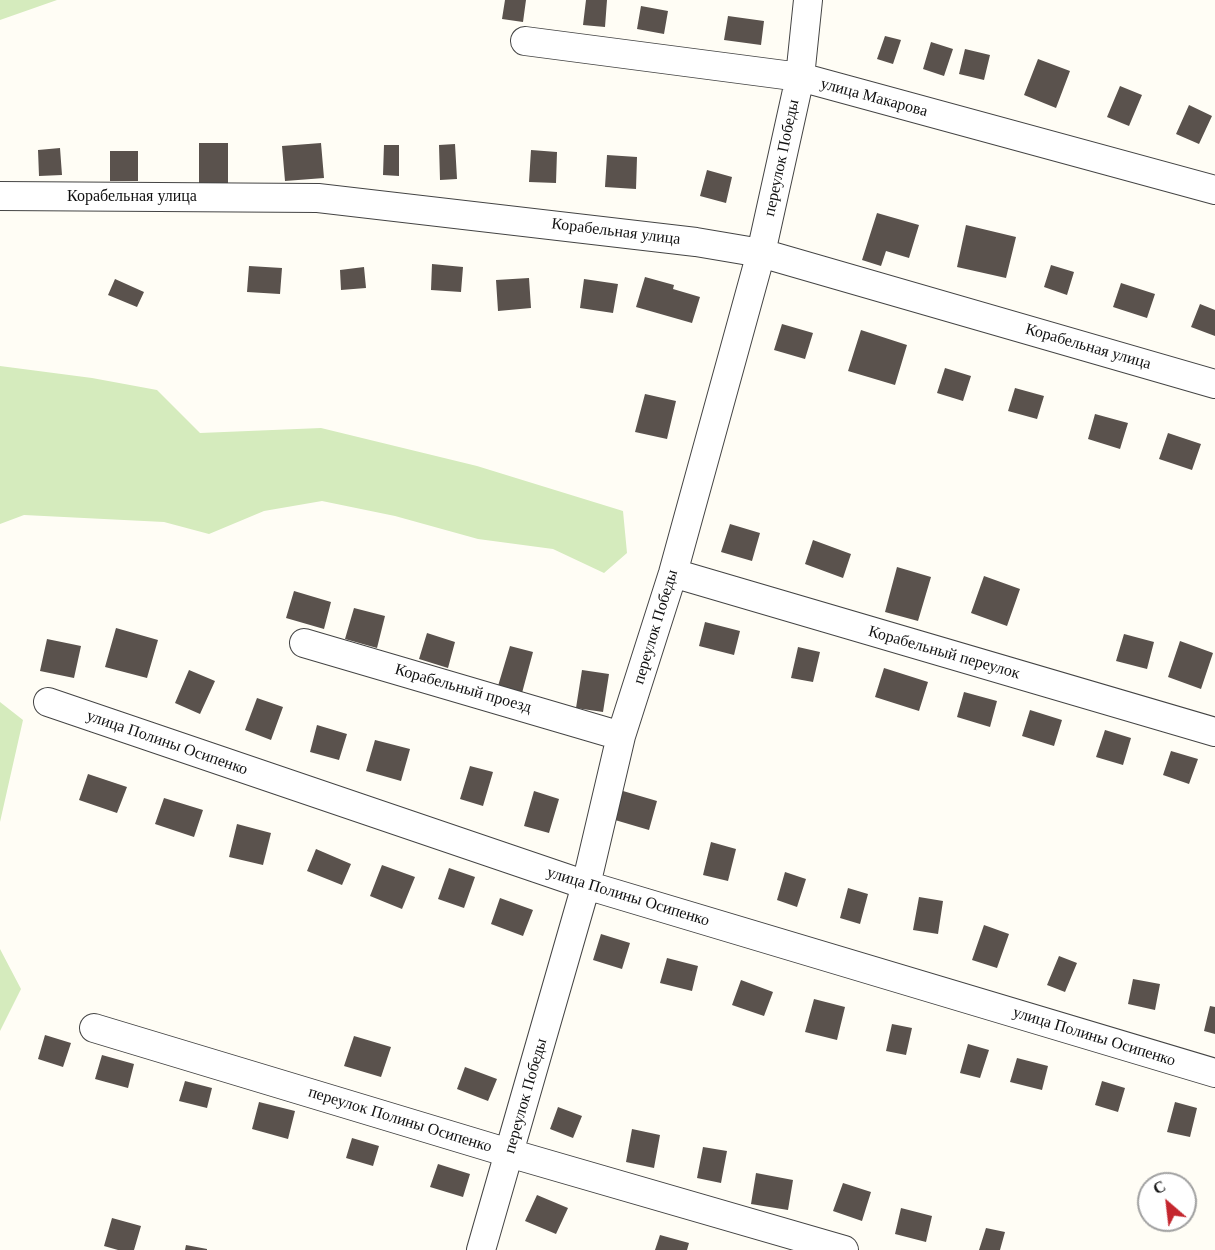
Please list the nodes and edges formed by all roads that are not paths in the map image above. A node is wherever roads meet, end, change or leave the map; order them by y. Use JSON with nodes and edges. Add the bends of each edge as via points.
{"nodes":[{"id":1,"x":808,"y":0,"type":"edge"},
{"id":2,"x":525,"y":41,"type":"dead end"},
{"id":3,"x":800,"y":78,"type":"junction"},
{"id":4,"x":1215,"y":190,"type":"edge"},
{"id":5,"x":0,"y":196,"type":"edge"},
{"id":6,"x":761,"y":254,"type":"junction"},
{"id":7,"x":1215,"y":384,"type":"edge"},
{"id":8,"x":673,"y":573,"type":"junction"},
{"id":9,"x":304,"y":643,"type":"dead end"},
{"id":10,"x":48,"y":702,"type":"dead end"},
{"id":11,"x":1215,"y":732,"type":"edge"},
{"id":12,"x":621,"y":736,"type":"junction"},
{"id":13,"x":586,"y":885,"type":"junction"},
{"id":14,"x":94,"y":1028,"type":"dead end"},
{"id":15,"x":1215,"y":1073,"type":"edge"},
{"id":16,"x":509,"y":1153,"type":"junction"},
{"id":17,"x":481,"y":1250,"type":"edge"},
{"id":18,"x":844,"y":1250,"type":"edge"}],
"edges":[{"from":1,"to":3,"type":"street","name":"переулок Победы"},
{"from":2,"to":3,"type":"street","name":"улица Макарова"},
{"from":3,"to":4,"type":"street","name":"улица Макарова"},
{"from":3,"to":6,"type":"street","name":"переулок Победы"},
{"from":5,"to":6,"type":"street","name":"Корабельная улица","via":[[318,198],[696,242]]},
{"from":6,"to":7,"type":"street","name":"Корабельная улица"},
{"from":6,"to":8,"type":"street","name":"переулок Победы"},
{"from":8,"to":11,"type":"street","name":"Корабельный переулок"},
{"from":8,"to":12,"type":"street","name":"переулок Победы"},
{"from":9,"to":12,"type":"street","name":"Корабельный проезд"},
{"from":10,"to":13,"type":"street","name":"улица Полины Осипенко"},
{"from":12,"to":13,"type":"street","name":"переулок Победы"},
{"from":13,"to":15,"type":"street","name":"улица Полины Осипенко"},
{"from":13,"to":16,"type":"street","name":"переулок Победы"},
{"from":14,"to":16,"type":"street","name":"переулок Полины Осипенко"},
{"from":16,"to":17,"type":"street","name":"переулок Победы"},
{"from":16,"to":18,"type":"street","name":"переулок Полины Осипенко"}]}
